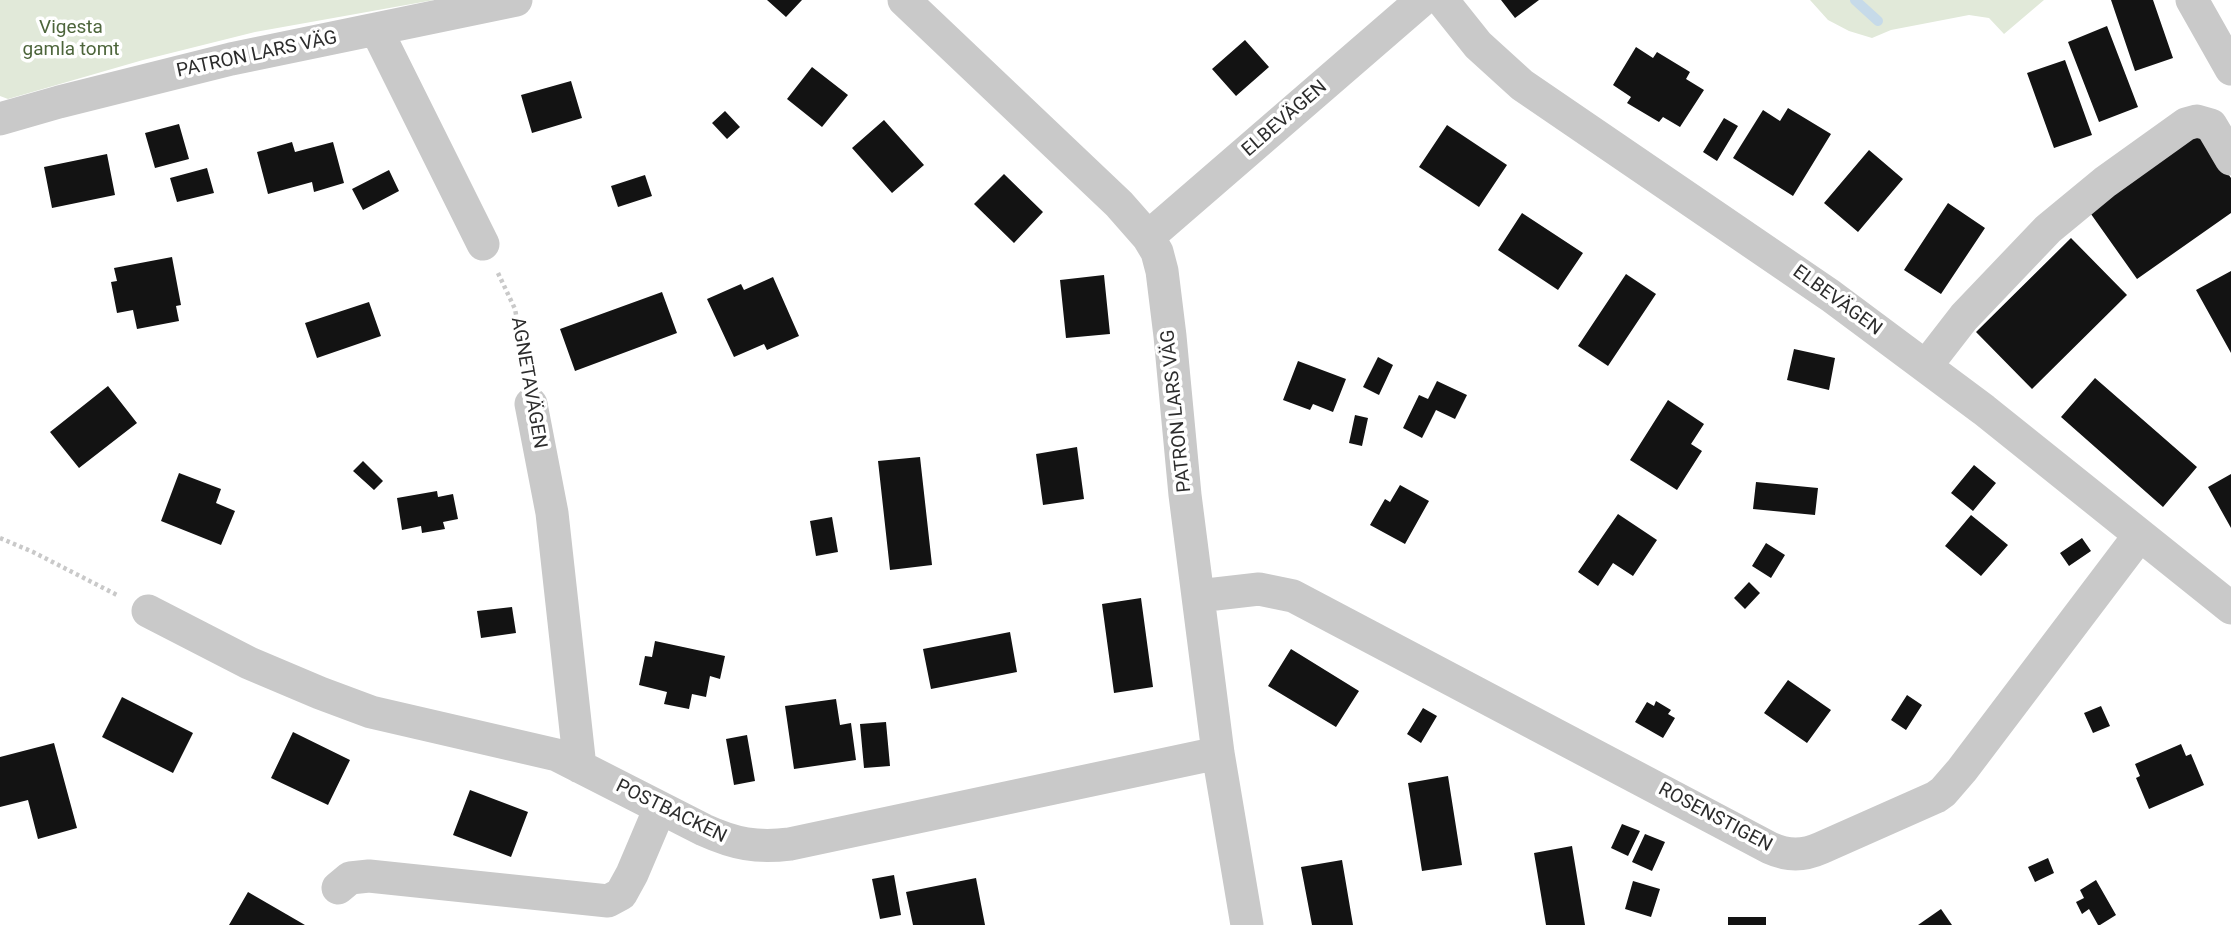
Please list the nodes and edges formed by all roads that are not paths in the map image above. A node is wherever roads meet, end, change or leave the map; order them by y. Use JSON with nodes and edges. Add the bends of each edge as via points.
{"nodes":[{"id":1,"x":516,"y":0,"type":"edge"},
{"id":2,"x":904,"y":0,"type":"edge"},
{"id":3,"x":1422,"y":0,"type":"edge"},
{"id":4,"x":1442,"y":0,"type":"edge"},
{"id":5,"x":2192,"y":0,"type":"edge"},
{"id":6,"x":376,"y":29,"type":"junction"},
{"id":7,"x":2231,"y":69,"type":"edge"},
{"id":8,"x":0,"y":119,"type":"edge"},
{"id":9,"x":2231,"y":159,"type":"edge"},
{"id":10,"x":1148,"y":237,"type":"junction"},
{"id":11,"x":483,"y":244,"type":"road end"},
{"id":12,"x":1926,"y":366,"type":"junction"},
{"id":13,"x":531,"y":404,"type":"road end"},
{"id":14,"x":2139,"y":536,"type":"junction"},
{"id":15,"x":1198,"y":596,"type":"junction"},
{"id":16,"x":2231,"y":608,"type":"edge"},
{"id":17,"x":148,"y":611,"type":"dead end"},
{"id":18,"x":1218,"y":753,"type":"junction"},
{"id":19,"x":579,"y":767,"type":"junction"},
{"id":20,"x":660,"y":808,"type":"junction"},
{"id":21,"x":338,"y":888,"type":"dead end"},
{"id":22,"x":1247,"y":925,"type":"edge"}],
"edges":[{"from":1,"to":6,"type":"street","name":"PATRON LARS VÄG"},
{"from":2,"to":10,"type":"street","name":"PATRON LARS VÄG"},
{"from":3,"to":10,"type":"street","name":"ELBEVÄGEN"},
{"from":4,"to":12,"type":"street","name":"ELBEVÄGEN","via":[[1478,45],[1522,85]]},
{"from":5,"to":7,"type":"street"},
{"from":6,"to":8,"type":"street","name":"PATRON LARS VÄG","via":[[231,59]]},
{"from":6,"to":11,"type":"street"},
{"from":9,"to":12,"type":"street","via":[[2211,125],[2186,124],[2048,229],[1964,317]]},
{"from":10,"to":15,"type":"street","name":"PATRON LARS VÄG","via":[[1162,271]]},
{"from":12,"to":14,"type":"street","name":"ELBEVÄGEN"},
{"from":13,"to":19,"type":"street","name":"AGNETAVÄGEN","via":[[552,513]]},
{"from":14,"to":15,"type":"street","name":"ROSENSTIGEN","via":[[1943,792],[1808,854],[1796,855],[1770,848],[1293,596],[1259,589]]},
{"from":14,"to":16,"type":"street","name":"ELBEVÄGEN"},
{"from":15,"to":18,"type":"street","name":"PATRON LARS VÄG"},
{"from":17,"to":19,"type":"street","name":"POSTBACKEN","via":[[249,663],[371,712],[536,749]]},
{"from":18,"to":20,"type":"street","name":"POSTBACKEN","via":[[775,846],[721,838]]},
{"from":18,"to":22,"type":"street","name":"PATRON LARS VÄG"},
{"from":19,"to":20,"type":"street","name":"POSTBACKEN"},
{"from":20,"to":21,"type":"street","via":[[621,894],[608,901],[369,876],[350,878]]}]}
